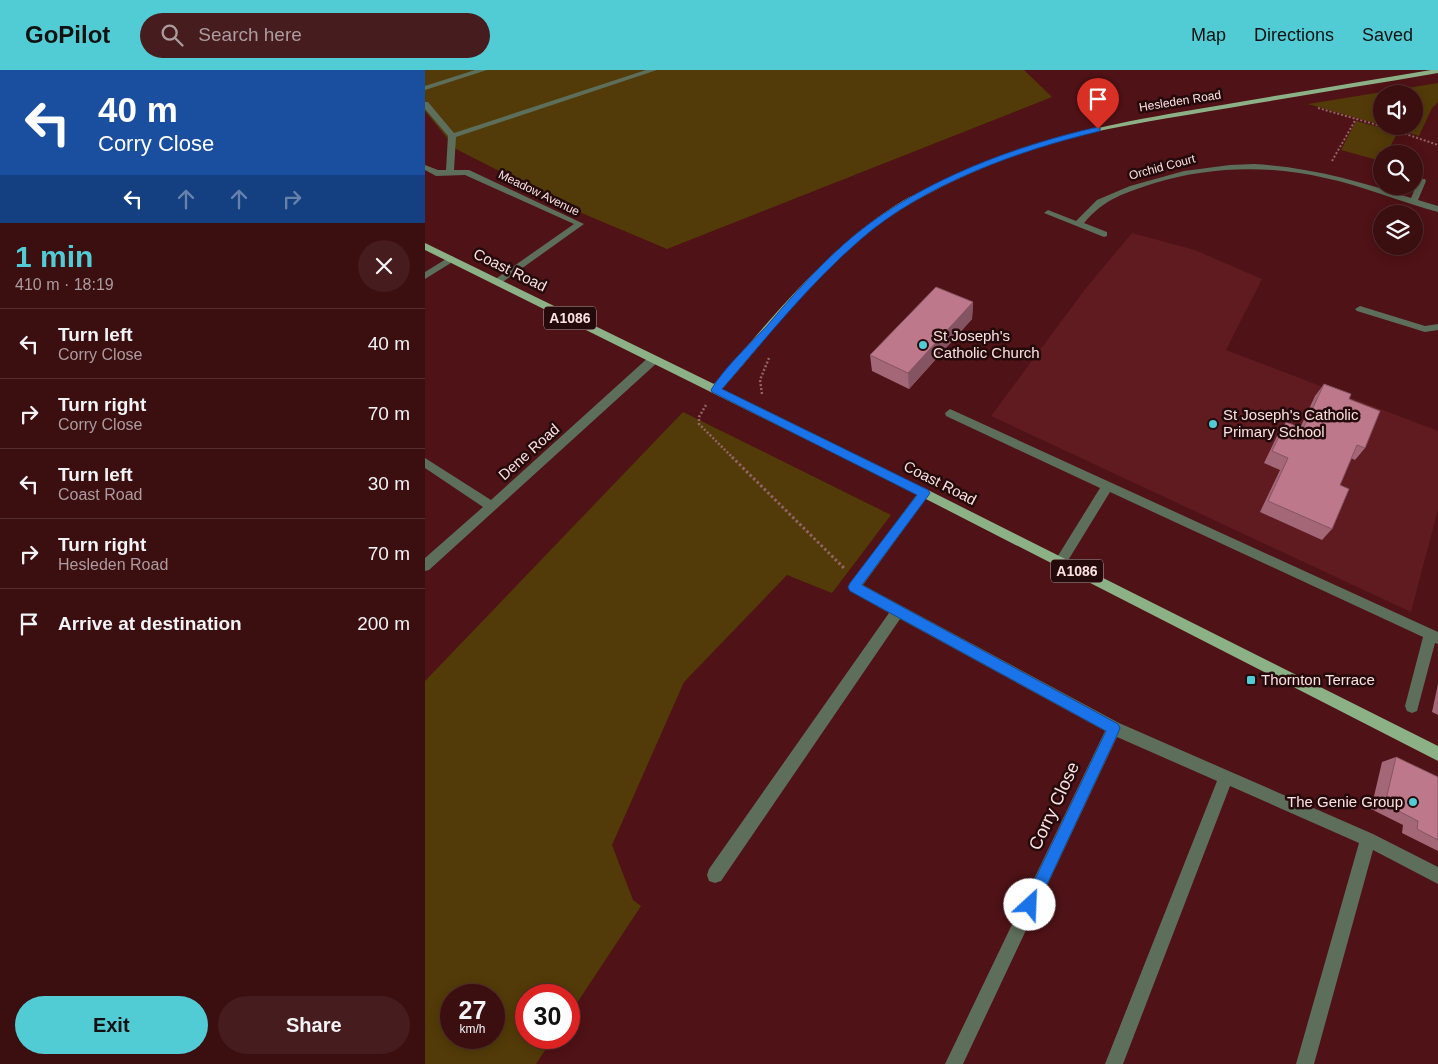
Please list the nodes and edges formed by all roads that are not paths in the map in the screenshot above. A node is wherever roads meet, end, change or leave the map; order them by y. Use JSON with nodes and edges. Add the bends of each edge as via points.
{"nodes":[{"id":1,"x":483,"y":70,"type":"edge"},
{"id":2,"x":653,"y":70,"type":"edge"},
{"id":3,"x":1438,"y":71,"type":"edge"},
{"id":4,"x":425,"y":88,"type":"edge"},
{"id":5,"x":425,"y":104,"type":"edge"},
{"id":6,"x":452,"y":136,"type":"junction"},
{"id":7,"x":425,"y":167,"type":"edge"},
{"id":8,"x":450,"y":172,"type":"junction"},
{"id":9,"x":1416,"y":195,"type":"edge"},
{"id":10,"x":1413,"y":202,"type":"junction"},
{"id":11,"x":1438,"y":209,"type":"edge"},
{"id":12,"x":1048,"y":213,"type":"dead end"},
{"id":13,"x":1078,"y":224,"type":"junction"},
{"id":14,"x":1104,"y":234,"type":"dead end"},
{"id":15,"x":425,"y":246,"type":"edge"},
{"id":16,"x":451,"y":259,"type":"junction"},
{"id":17,"x":425,"y":276,"type":"edge"},
{"id":18,"x":497,"y":282,"type":"junction"},
{"id":19,"x":1360,"y":309,"type":"dead end"},
{"id":20,"x":1438,"y":326,"type":"edge"},
{"id":21,"x":654,"y":359,"type":"junction"},
{"id":22,"x":715,"y":390,"type":"junction"},
{"id":23,"x":949,"y":413,"type":"dead end"},
{"id":24,"x":425,"y":462,"type":"edge"},
{"id":25,"x":1107,"y":487,"type":"junction"},
{"id":26,"x":924,"y":493,"type":"junction"},
{"id":27,"x":491,"y":506,"type":"junction"},
{"id":28,"x":1060,"y":563,"type":"junction"},
{"id":29,"x":425,"y":566,"type":"edge"},
{"id":30,"x":898,"y":611,"type":"junction"},
{"id":31,"x":1434,"y":636,"type":"edge"},
{"id":32,"x":1412,"y":706,"type":"dead end"},
{"id":33,"x":1113,"y":728,"type":"junction"},
{"id":34,"x":1438,"y":754,"type":"edge"},
{"id":35,"x":1226,"y":777,"type":"junction"},
{"id":36,"x":1368,"y":839,"type":"junction"},
{"id":37,"x":715,"y":876,"type":"dead end"},
{"id":38,"x":1438,"y":876,"type":"edge"},
{"id":39,"x":954,"y":1064,"type":"edge"},
{"id":40,"x":1114,"y":1064,"type":"edge"},
{"id":41,"x":1305,"y":1064,"type":"edge"}],
"edges":[{"from":1,"to":4,"type":"street"},
{"from":2,"to":6,"type":"street"},
{"from":3,"to":22,"type":"main road","name":"Hesleden Road","via":[[1132,122],[1064,137],[999,158],[900,206],[859,236],[816,275]]},
{"from":5,"to":6,"type":"street"},
{"from":6,"to":8,"type":"street"},
{"from":7,"to":8,"type":"street","name":"Meadow Avenue","via":[[437,172]]},
{"from":8,"to":18,"type":"street","name":"Meadow Avenue","via":[[466,172],[580,224]]},
{"from":9,"to":10,"type":"street"},
{"from":10,"to":11,"type":"street","name":"Orchid Court"},
{"from":10,"to":13,"type":"street","name":"Orchid Court","via":[[1325,175],[1241,166],[1201,169],[1125,190],[1096,204]]},
{"from":12,"to":13,"type":"street"},
{"from":13,"to":14,"type":"street"},
{"from":15,"to":16,"type":"main road","name":"Coast Road","number":"A1086"},
{"from":16,"to":17,"type":"street"},
{"from":16,"to":18,"type":"main road","name":"Coast Road","number":"A1086"},
{"from":18,"to":21,"type":"main road","name":"Coast Road","number":"A1086"},
{"from":19,"to":20,"type":"street","via":[[1425,329]]},
{"from":21,"to":22,"type":"main road","name":"Coast Road","number":"A1086"},
{"from":21,"to":27,"type":"street","name":"Dene Road"},
{"from":22,"to":26,"type":"main road","name":"Coast Road","number":"A1086"},
{"from":23,"to":25,"type":"street"},
{"from":24,"to":27,"type":"street"},
{"from":25,"to":28,"type":"street"},
{"from":25,"to":31,"type":"street"},
{"from":26,"to":28,"type":"main road","name":"Coast Road","number":"A1086"},
{"from":26,"to":30,"type":"street","via":[[854,587]]},
{"from":27,"to":29,"type":"street","name":"Dene Road"},
{"from":28,"to":34,"type":"main road","name":"Coast Road","number":"A1086"},
{"from":30,"to":33,"type":"street"},
{"from":30,"to":37,"type":"street"},
{"from":31,"to":32,"type":"street"},
{"from":33,"to":35,"type":"street"},
{"from":33,"to":39,"type":"street","name":"Corry Close"},
{"from":35,"to":36,"type":"street"},
{"from":35,"to":40,"type":"street"},
{"from":36,"to":38,"type":"street"},
{"from":36,"to":41,"type":"street"}]}
